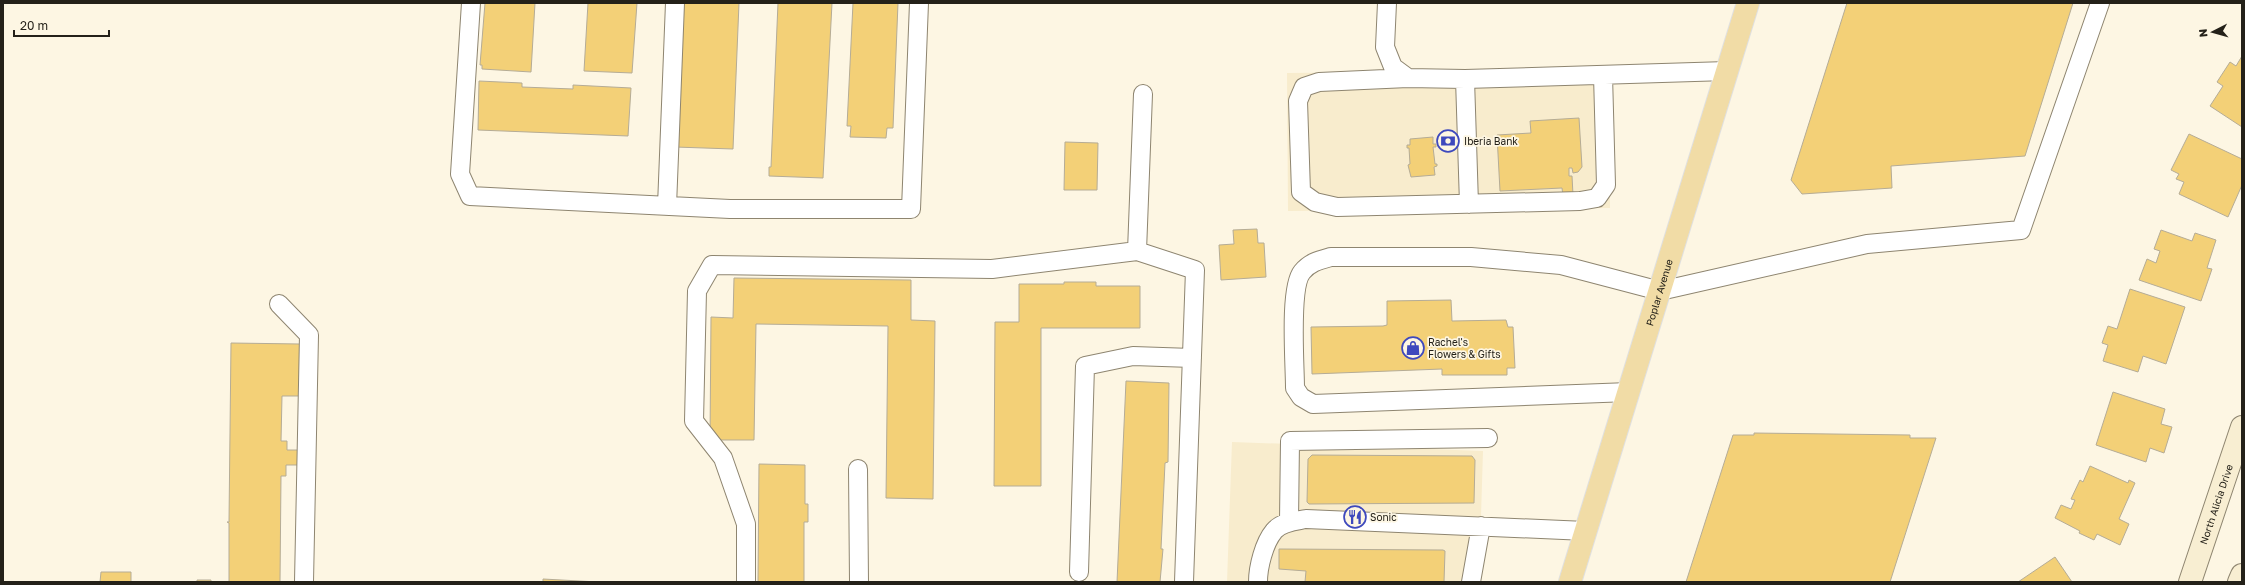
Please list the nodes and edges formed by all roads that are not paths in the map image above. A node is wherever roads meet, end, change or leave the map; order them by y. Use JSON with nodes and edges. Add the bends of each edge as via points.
{"nodes":[{"id":1,"x":471,"y":3,"type":"edge"},
{"id":2,"x":675,"y":3,"type":"edge"},
{"id":3,"x":919,"y":3,"type":"edge"},
{"id":4,"x":1387,"y":3,"type":"edge"},
{"id":5,"x":1748,"y":3,"type":"edge"},
{"id":6,"x":2100,"y":3,"type":"edge"},
{"id":7,"x":1727,"y":71,"type":"junction"},
{"id":8,"x":1603,"y":75,"type":"junction"},
{"id":9,"x":1408,"y":78,"type":"junction"},
{"id":10,"x":1465,"y":79,"type":"junction"},
{"id":11,"x":1143,"y":94,"type":"dead end"},
{"id":12,"x":1469,"y":204,"type":"junction"},
{"id":13,"x":667,"y":206,"type":"junction"},
{"id":14,"x":1137,"y":250,"type":"junction"},
{"id":15,"x":1660,"y":291,"type":"junction"},
{"id":16,"x":279,"y":304,"type":"dead end"},
{"id":17,"x":1192,"y":358,"type":"junction"},
{"id":18,"x":1629,"y":392,"type":"junction"},
{"id":19,"x":2242,"y":427,"type":"edge"},
{"id":20,"x":1488,"y":438,"type":"dead end"},
{"id":21,"x":858,"y":469,"type":"dead end"},
{"id":22,"x":1289,"y":521,"type":"junction"},
{"id":23,"x":1481,"y":526,"type":"junction"},
{"id":24,"x":1586,"y":531,"type":"junction"},
{"id":25,"x":1079,"y":572,"type":"dead end"},
{"id":26,"x":2242,"y":575,"type":"edge"},
{"id":27,"x":304,"y":582,"type":"edge"},
{"id":28,"x":746,"y":582,"type":"edge"},
{"id":29,"x":859,"y":582,"type":"edge"},
{"id":30,"x":1184,"y":582,"type":"edge"},
{"id":31,"x":1258,"y":582,"type":"edge"},
{"id":32,"x":1471,"y":582,"type":"edge"},
{"id":33,"x":1570,"y":582,"type":"edge"},
{"id":34,"x":2190,"y":582,"type":"edge"},
{"id":35,"x":2240,"y":582,"type":"edge"}],
"edges":[{"from":1,"to":13,"type":"lane","via":[[460,174],[470,196]]},
{"from":2,"to":13,"type":"lane"},
{"from":3,"to":13,"type":"lane","via":[[911,209],[730,209]]},
{"from":4,"to":9,"type":"lane","via":[[1385,47],[1393,67]]},
{"from":5,"to":7,"type":"main road","name":"Poplar Avenue"},
{"from":6,"to":15,"type":"lane","via":[[2022,230],[1867,244]]},
{"from":7,"to":8,"type":"lane"},
{"from":7,"to":15,"type":"main road","name":"Poplar Avenue"},
{"from":8,"to":10,"type":"lane"},
{"from":8,"to":12,"type":"lane","via":[[1606,185],[1597,198],[1580,201]]},
{"from":9,"to":10,"type":"lane"},
{"from":9,"to":12,"type":"lane","via":[[1319,82],[1304,87],[1298,101],[1301,192],[1315,202],[1337,207]]},
{"from":10,"to":12,"type":"lane"},
{"from":11,"to":14,"type":"lane"},
{"from":14,"to":17,"type":"lane","via":[[1195,270]]},
{"from":14,"to":28,"type":"lane","via":[[992,269],[712,265],[697,291],[694,421],[723,458],[746,524]]},
{"from":15,"to":18,"type":"main road","name":"Poplar Avenue"},
{"from":15,"to":18,"type":"lane","via":[[1561,265],[1471,258],[1331,257],[1312,262],[1301,273],[1294,292],[1295,388],[1301,397],[1313,404]]},
{"from":16,"to":27,"type":"lane","via":[[309,335]]},
{"from":17,"to":25,"type":"lane","via":[[1133,356],[1085,366]]},
{"from":17,"to":30,"type":"lane"},
{"from":18,"to":24,"type":"main road","name":"Poplar Avenue"},
{"from":19,"to":34,"type":"main road","name":"North Alicia Drive"},
{"from":20,"to":22,"type":"lane","via":[[1290,441]]},
{"from":21,"to":29,"type":"lane"},
{"from":22,"to":23,"type":"lane"},
{"from":22,"to":31,"type":"lane","via":[[1274,530],[1265,549]]},
{"from":23,"to":24,"type":"lane"},
{"from":23,"to":32,"type":"lane"},
{"from":24,"to":33,"type":"main road","name":"Poplar Avenue"},
{"from":26,"to":35,"type":"main road"}]}
